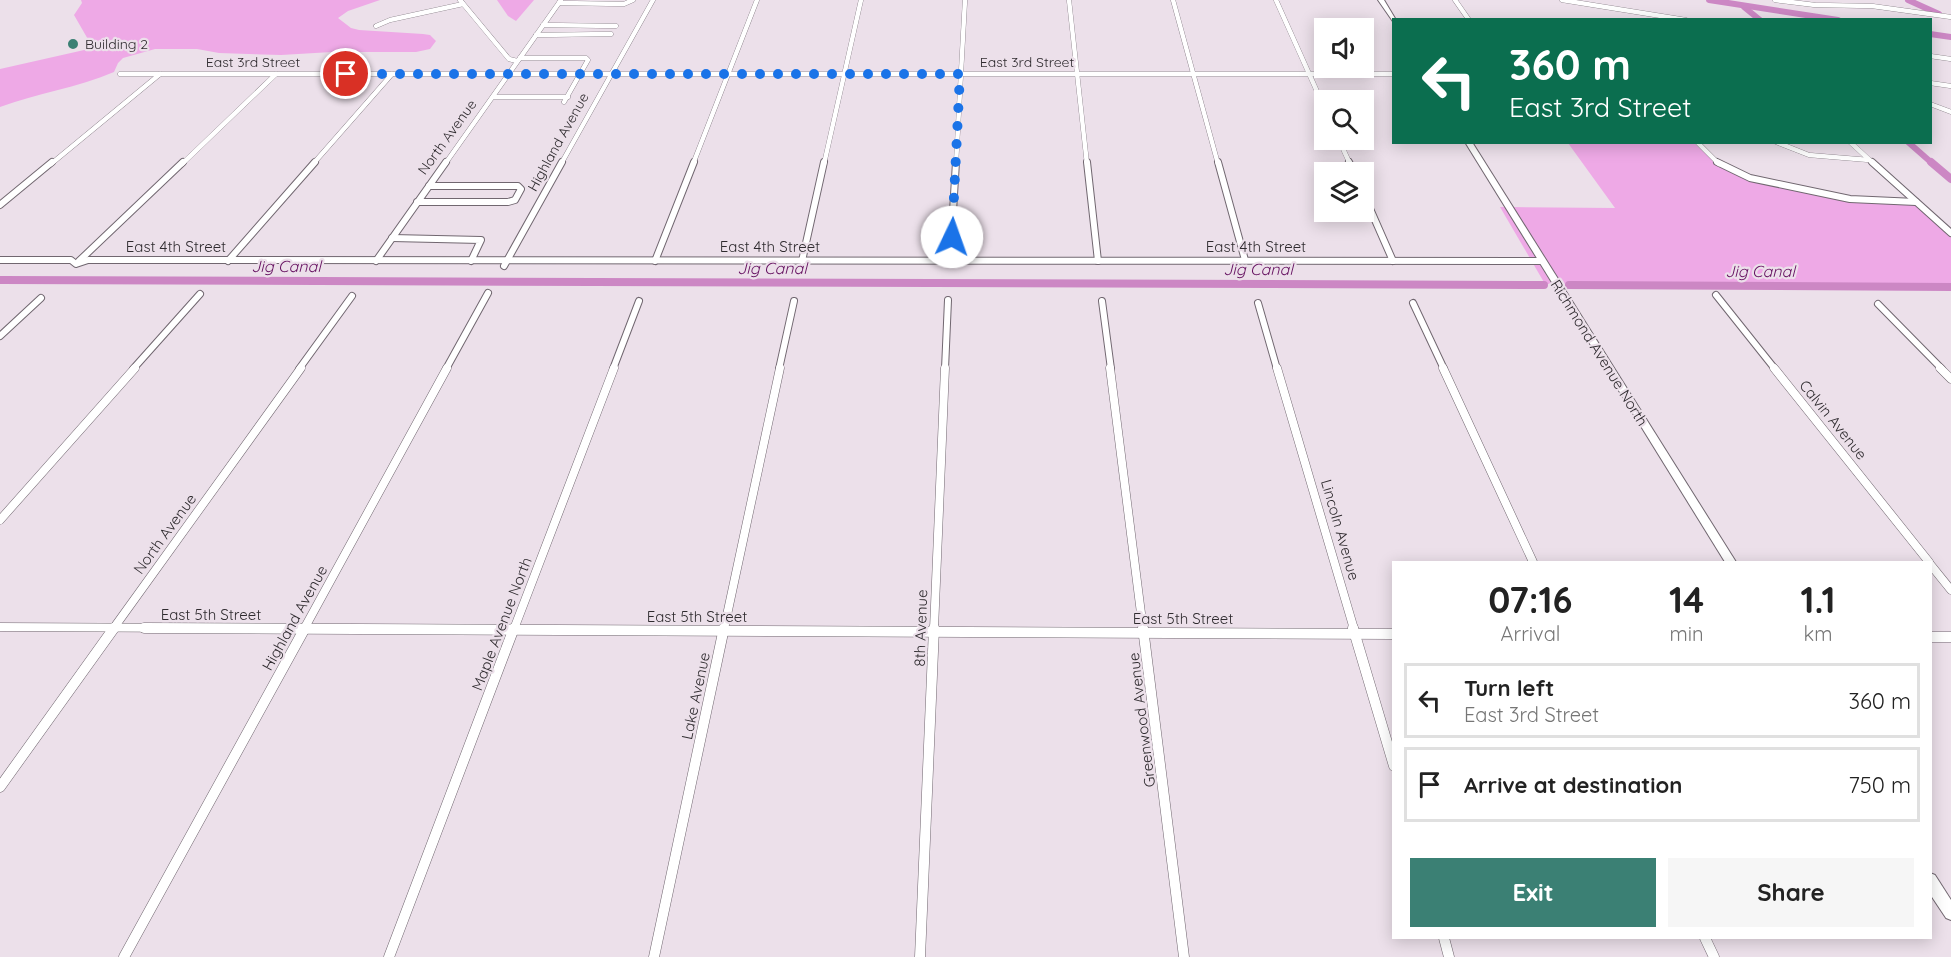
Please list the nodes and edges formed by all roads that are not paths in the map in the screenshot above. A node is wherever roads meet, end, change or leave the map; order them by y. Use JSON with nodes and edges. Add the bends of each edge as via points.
{"nodes":[{"id":1,"x":633,"y":0,"type":"edge"},
{"id":2,"x":653,"y":0,"type":"edge"},
{"id":3,"x":757,"y":0,"type":"edge"},
{"id":4,"x":861,"y":0,"type":"edge"},
{"id":5,"x":965,"y":0,"type":"edge"},
{"id":6,"x":1069,"y":0,"type":"edge"},
{"id":7,"x":1173,"y":0,"type":"edge"},
{"id":8,"x":1276,"y":0,"type":"edge"},
{"id":9,"x":1381,"y":0,"type":"edge"},
{"id":10,"x":1455,"y":0,"type":"edge"},
{"id":11,"x":1562,"y":0,"type":"edge"},
{"id":12,"x":1775,"y":0,"type":"edge"},
{"id":13,"x":461,"y":2,"type":"edge"},
{"id":14,"x":560,"y":2,"type":"edge"},
{"id":15,"x":1951,"y":17,"type":"edge"},
{"id":16,"x":1392,"y":18,"type":"edge"},
{"id":17,"x":1468,"y":18,"type":"edge"},
{"id":18,"x":1674,"y":18,"type":"edge"},
{"id":19,"x":543,"y":25,"type":"junction"},
{"id":20,"x":376,"y":26,"type":"dead end"},
{"id":21,"x":611,"y":34,"type":"junction"},
{"id":22,"x":536,"y":35,"type":"junction"},
{"id":23,"x":608,"y":40,"type":"dead end"},
{"id":24,"x":1932,"y":56,"type":"edge"},
{"id":25,"x":1951,"y":59,"type":"edge"},
{"id":26,"x":519,"y":60,"type":"junction"},
{"id":27,"x":120,"y":74,"type":"dead end"},
{"id":28,"x":160,"y":74,"type":"junction"},
{"id":29,"x":276,"y":74,"type":"junction"},
{"id":30,"x":392,"y":74,"type":"junction"},
{"id":31,"x":509,"y":74,"type":"junction"},
{"id":32,"x":581,"y":74,"type":"junction"},
{"id":33,"x":612,"y":74,"type":"junction"},
{"id":34,"x":728,"y":74,"type":"junction"},
{"id":35,"x":844,"y":74,"type":"junction"},
{"id":36,"x":960,"y":74,"type":"junction"},
{"id":37,"x":1077,"y":74,"type":"junction"},
{"id":38,"x":1194,"y":74,"type":"junction"},
{"id":39,"x":1310,"y":74,"type":"junction"},
{"id":40,"x":1392,"y":74,"type":"edge"},
{"id":41,"x":1932,"y":83,"type":"edge"},
{"id":42,"x":1951,"y":86,"type":"edge"},
{"id":43,"x":1317,"y":90,"type":"edge"},
{"id":44,"x":493,"y":97,"type":"junction"},
{"id":45,"x":1932,"y":105,"type":"edge"},
{"id":46,"x":1951,"y":112,"type":"edge"},
{"id":47,"x":1469,"y":144,"type":"edge"},
{"id":48,"x":1699,"y":144,"type":"edge"},
{"id":49,"x":1780,"y":144,"type":"edge"},
{"id":50,"x":1852,"y":144,"type":"edge"},
{"id":51,"x":1869,"y":160,"type":"junction"},
{"id":52,"x":429,"y":186,"type":"junction"},
{"id":53,"x":417,"y":202,"type":"junction"},
{"id":54,"x":1916,"y":202,"type":"junction"},
{"id":55,"x":0,"y":205,"type":"edge"},
{"id":56,"x":1374,"y":218,"type":"edge"},
{"id":57,"x":1951,"y":233,"type":"edge"},
{"id":58,"x":392,"y":238,"type":"junction"},
{"id":59,"x":0,"y":260,"type":"edge"},
{"id":60,"x":228,"y":261,"type":"junction"},
{"id":61,"x":376,"y":261,"type":"junction"},
{"id":62,"x":471,"y":261,"type":"junction"},
{"id":63,"x":655,"y":261,"type":"junction"},
{"id":64,"x":802,"y":261,"type":"junction"},
{"id":65,"x":950,"y":261,"type":"junction"},
{"id":66,"x":1098,"y":261,"type":"junction"},
{"id":67,"x":1245,"y":261,"type":"junction"},
{"id":68,"x":1393,"y":261,"type":"junction"},
{"id":69,"x":1541,"y":261,"type":"junction"},
{"id":70,"x":506,"y":263,"type":"junction"},
{"id":71,"x":76,"y":264,"type":"junction"},
{"id":72,"x":488,"y":293,"type":"dead end"},
{"id":73,"x":200,"y":294,"type":"dead end"},
{"id":74,"x":1716,"y":295,"type":"dead end"},
{"id":75,"x":352,"y":296,"type":"dead end"},
{"id":76,"x":41,"y":298,"type":"dead end"},
{"id":77,"x":948,"y":300,"type":"dead end"},
{"id":78,"x":639,"y":301,"type":"dead end"},
{"id":79,"x":794,"y":301,"type":"dead end"},
{"id":80,"x":1102,"y":301,"type":"dead end"},
{"id":81,"x":1258,"y":303,"type":"dead end"},
{"id":82,"x":1413,"y":303,"type":"dead end"},
{"id":83,"x":1878,"y":304,"type":"dead end"},
{"id":84,"x":0,"y":336,"type":"edge"},
{"id":85,"x":1951,"y":379,"type":"edge"},
{"id":86,"x":0,"y":520,"type":"edge"},
{"id":87,"x":1533,"y":561,"type":"edge"},
{"id":88,"x":1730,"y":561,"type":"edge"},
{"id":89,"x":1928,"y":561,"type":"edge"},
{"id":90,"x":1932,"y":566,"type":"edge"},
{"id":91,"x":1951,"y":590,"type":"edge"},
{"id":92,"x":0,"y":627,"type":"edge"},
{"id":93,"x":114,"y":628,"type":"junction"},
{"id":94,"x":304,"y":629,"type":"junction"},
{"id":95,"x":514,"y":630,"type":"junction"},
{"id":96,"x":724,"y":631,"type":"junction"},
{"id":97,"x":934,"y":632,"type":"junction"},
{"id":98,"x":1145,"y":633,"type":"junction"},
{"id":99,"x":1355,"y":634,"type":"junction"},
{"id":100,"x":1392,"y":634,"type":"edge"},
{"id":101,"x":1932,"y":637,"type":"edge"},
{"id":102,"x":1951,"y":637,"type":"edge"},
{"id":103,"x":1392,"y":759,"type":"edge"},
{"id":104,"x":0,"y":787,"type":"edge"},
{"id":105,"x":1932,"y":883,"type":"edge"},
{"id":106,"x":1951,"y":913,"type":"edge"},
{"id":107,"x":1444,"y":939,"type":"edge"},
{"id":108,"x":1705,"y":939,"type":"edge"},
{"id":109,"x":124,"y":957,"type":"edge"},
{"id":110,"x":389,"y":957,"type":"edge"},
{"id":111,"x":654,"y":957,"type":"edge"},
{"id":112,"x":920,"y":957,"type":"edge"},
{"id":113,"x":1184,"y":957,"type":"edge"},
{"id":114,"x":1449,"y":957,"type":"edge"},
{"id":115,"x":1714,"y":957,"type":"edge"}],
"edges":[{"from":1,"to":14,"type":"street","via":[[624,4]]},
{"from":2,"to":33,"type":"street","name":"Highland Avenue"},
{"from":3,"to":34,"type":"street"},
{"from":4,"to":35,"type":"street"},
{"from":5,"to":36,"type":"street"},
{"from":6,"to":37,"type":"street"},
{"from":7,"to":38,"type":"street"},
{"from":8,"to":39,"type":"street"},
{"from":9,"to":16,"type":"street"},
{"from":10,"to":17,"type":"street"},
{"from":11,"to":18,"type":"street"},
{"from":12,"to":15,"type":"street","via":[[1872,6]]},
{"from":13,"to":20,"type":"street"},
{"from":13,"to":26,"type":"street","via":[[509,59]]},
{"from":14,"to":19,"type":"street","name":"North Avenue"},
{"from":19,"to":21,"type":"street","via":[[617,24]]},
{"from":19,"to":22,"type":"street","name":"North Avenue"},
{"from":21,"to":22,"type":"street"},
{"from":21,"to":23,"type":"street"},
{"from":22,"to":26,"type":"street","name":"North Avenue"},
{"from":24,"to":25,"type":"street"},
{"from":26,"to":31,"type":"street","name":"North Avenue"},
{"from":26,"to":32,"type":"street","via":[[586,58]]},
{"from":27,"to":28,"type":"street","name":"East 3rd Street"},
{"from":28,"to":29,"type":"street","name":"East 3rd Street"},
{"from":28,"to":55,"type":"street"},
{"from":29,"to":30,"type":"street","name":"East 3rd Street"},
{"from":29,"to":71,"type":"street"},
{"from":30,"to":31,"type":"street","name":"East 3rd Street"},
{"from":30,"to":60,"type":"street"},
{"from":31,"to":32,"type":"street","name":"East 3rd Street"},
{"from":31,"to":44,"type":"street","name":"North Avenue"},
{"from":32,"to":33,"type":"street","name":"East 3rd Street"},
{"from":32,"to":44,"type":"street","via":[[566,99]]},
{"from":33,"to":34,"type":"street","name":"East 3rd Street"},
{"from":33,"to":70,"type":"street","name":"Highland Avenue"},
{"from":34,"to":35,"type":"street","name":"East 3rd Street"},
{"from":34,"to":63,"type":"street"},
{"from":35,"to":36,"type":"street","name":"East 3rd Street"},
{"from":35,"to":64,"type":"street"},
{"from":36,"to":37,"type":"street","name":"East 3rd Street"},
{"from":36,"to":65,"type":"street"},
{"from":37,"to":38,"type":"street","name":"East 3rd Street"},
{"from":37,"to":66,"type":"street"},
{"from":38,"to":39,"type":"street","name":"East 3rd Street"},
{"from":38,"to":67,"type":"street"},
{"from":39,"to":40,"type":"street","name":"East 3rd Street"},
{"from":39,"to":43,"type":"street"},
{"from":41,"to":42,"type":"street"},
{"from":44,"to":52,"type":"street","name":"North Avenue"},
{"from":45,"to":46,"type":"street"},
{"from":47,"to":69,"type":"street","name":"Richmond Avenue North"},
{"from":48,"to":54,"type":"street","via":[[1728,169],[1777,184],[1850,200]]},
{"from":49,"to":51,"type":"street","via":[[1819,158]]},
{"from":50,"to":51,"type":"street"},
{"from":51,"to":54,"type":"street"},
{"from":52,"to":53,"type":"street","name":"North Avenue"},
{"from":52,"to":53,"type":"street","via":[[521,189],[515,200],[508,202]]},
{"from":53,"to":58,"type":"street","name":"North Avenue"},
{"from":54,"to":57,"type":"street"},
{"from":56,"to":68,"type":"street"},
{"from":58,"to":61,"type":"street","name":"North Avenue"},
{"from":58,"to":62,"type":"street","via":[[481,240]]},
{"from":59,"to":71,"type":"street","name":"East 4th Street","via":[[71,260]]},
{"from":60,"to":61,"type":"street","name":"East 4th Street"},
{"from":60,"to":71,"type":"street","name":"East 4th Street","via":[[88,260]]},
{"from":61,"to":62,"type":"street","name":"East 4th Street"},
{"from":62,"to":70,"type":"street","name":"East 4th Street"},
{"from":63,"to":64,"type":"street","name":"East 4th Street"},
{"from":63,"to":70,"type":"street","name":"East 4th Street"},
{"from":64,"to":65,"type":"street","name":"East 4th Street"},
{"from":65,"to":66,"type":"street","name":"East 4th Street"},
{"from":66,"to":67,"type":"street","name":"East 4th Street"},
{"from":67,"to":68,"type":"street","name":"East 4th Street"},
{"from":68,"to":69,"type":"street","name":"East 4th Street"},
{"from":69,"to":88,"type":"street","name":"Richmond Avenue North"},
{"from":72,"to":94,"type":"street","name":"Highland Avenue"},
{"from":73,"to":86,"type":"street"},
{"from":74,"to":89,"type":"street","name":"Calvin Avenue"},
{"from":75,"to":93,"type":"street","name":"North Avenue"},
{"from":76,"to":84,"type":"street"},
{"from":77,"to":97,"type":"street","name":"8th Avenue"},
{"from":78,"to":95,"type":"street","name":"Maple Avenue North"},
{"from":79,"to":96,"type":"street","name":"Lake Avenue"},
{"from":80,"to":98,"type":"street","name":"Greenwood Avenue"},
{"from":81,"to":99,"type":"street","name":"Lincoln Avenue"},
{"from":82,"to":87,"type":"street"},
{"from":83,"to":85,"type":"street"},
{"from":90,"to":91,"type":"street","name":"Calvin Avenue"},
{"from":92,"to":93,"type":"street","name":"East 5th Street"},
{"from":93,"to":94,"type":"street","name":"East 5th Street"},
{"from":93,"to":104,"type":"street","name":"North Avenue"},
{"from":94,"to":95,"type":"street","name":"East 5th Street"},
{"from":94,"to":109,"type":"street","name":"Highland Avenue"},
{"from":95,"to":96,"type":"street","name":"East 5th Street"},
{"from":95,"to":110,"type":"street","name":"Maple Avenue North"},
{"from":96,"to":97,"type":"street","name":"East 5th Street"},
{"from":96,"to":111,"type":"street","name":"Lake Avenue"},
{"from":97,"to":98,"type":"street","name":"East 5th Street"},
{"from":97,"to":112,"type":"street","name":"8th Avenue"},
{"from":98,"to":99,"type":"street","name":"East 5th Street"},
{"from":98,"to":113,"type":"street","name":"Greenwood Avenue"},
{"from":99,"to":100,"type":"street","name":"East 5th Street"},
{"from":99,"to":103,"type":"street","name":"Lincoln Avenue"},
{"from":101,"to":102,"type":"street"},
{"from":105,"to":106,"type":"street"},
{"from":107,"to":114,"type":"street"},
{"from":108,"to":115,"type":"street"}]}
